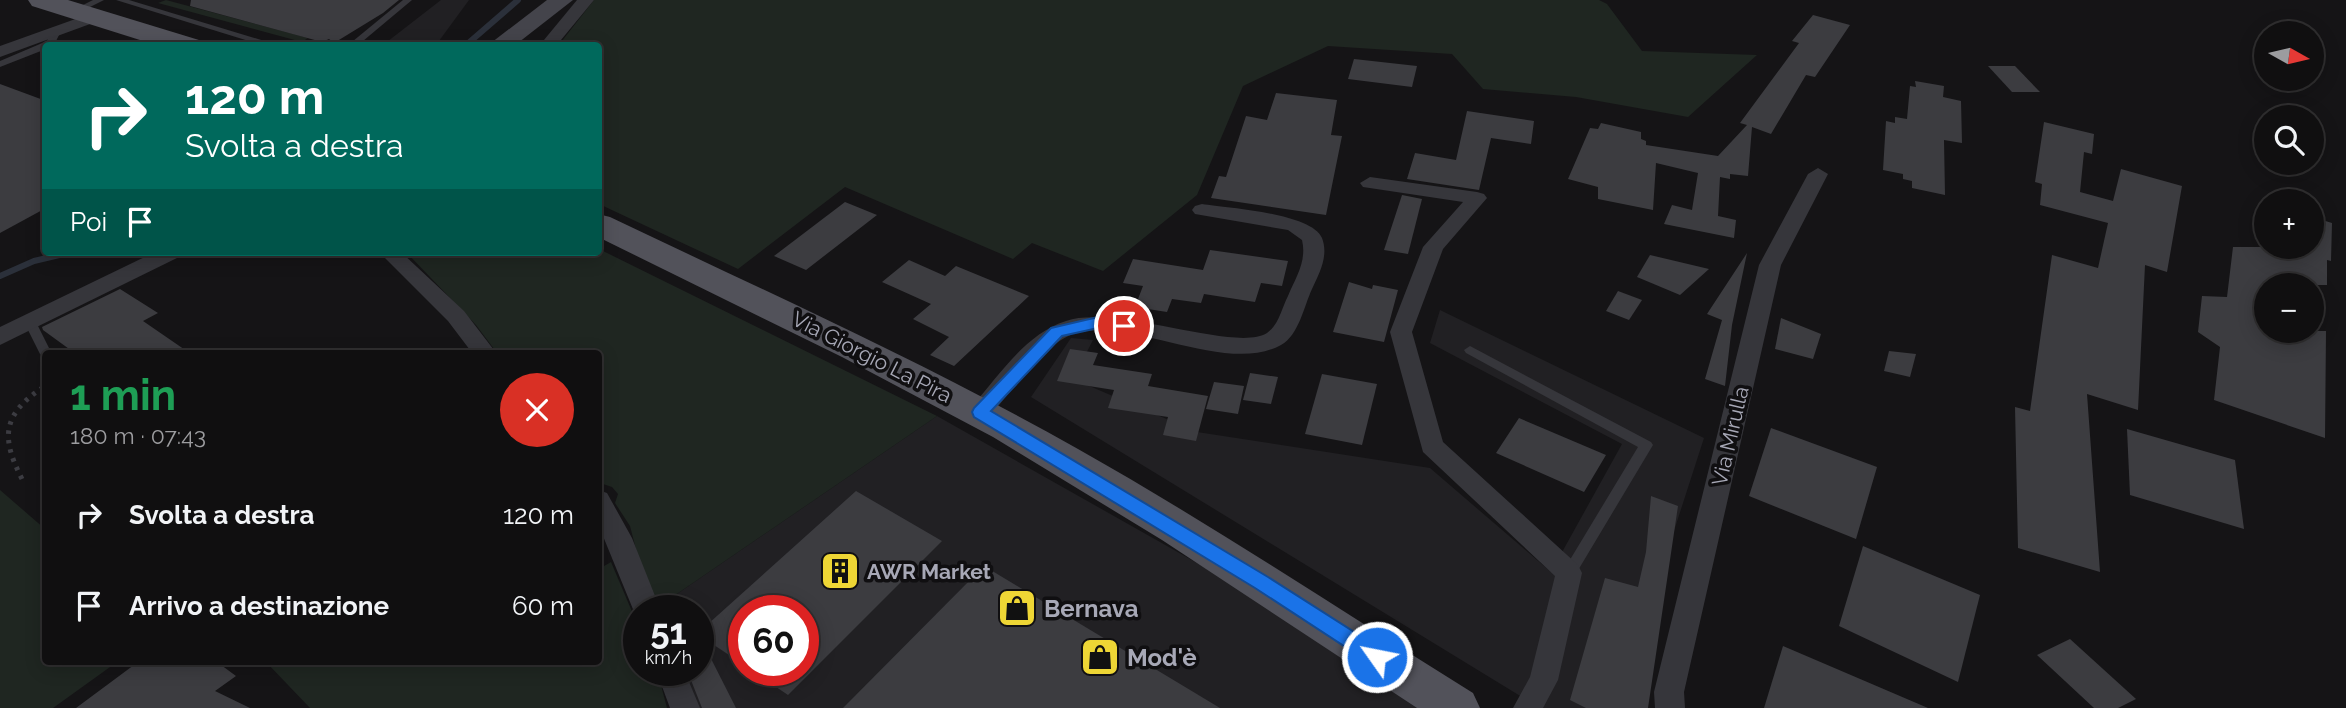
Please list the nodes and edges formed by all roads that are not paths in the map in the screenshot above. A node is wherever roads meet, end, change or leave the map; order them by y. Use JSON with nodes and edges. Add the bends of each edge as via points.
{"nodes":[{"id":1,"x":41,"y":0,"type":"edge"},
{"id":2,"x":408,"y":0,"type":"edge"},
{"id":3,"x":562,"y":0,"type":"edge"},
{"id":4,"x":586,"y":0,"type":"edge"},
{"id":5,"x":126,"y":1,"type":"edge"},
{"id":6,"x":90,"y":9,"type":"edge"},
{"id":7,"x":56,"y":31,"type":"junction"},
{"id":8,"x":51,"y":42,"type":"edge"},
{"id":9,"x":178,"y":42,"type":"edge"},
{"id":10,"x":264,"y":42,"type":"edge"},
{"id":11,"x":356,"y":42,"type":"edge"},
{"id":12,"x":504,"y":42,"type":"edge"},
{"id":13,"x":550,"y":42,"type":"edge"},
{"id":14,"x":42,"y":47,"type":"edge"},
{"id":15,"x":0,"y":52,"type":"edge"},
{"id":16,"x":0,"y":64,"type":"edge"},
{"id":17,"x":1818,"y":174,"type":"dead end"},
{"id":18,"x":1370,"y":183,"type":"dead end"},
{"id":19,"x":1202,"y":210,"type":"dead end"},
{"id":20,"x":602,"y":227,"type":"edge"},
{"id":21,"x":164,"y":256,"type":"edge"},
{"id":22,"x":393,"y":256,"type":"edge"},
{"id":23,"x":29,"y":320,"type":"junction"},
{"id":24,"x":0,"y":337,"type":"edge"},
{"id":25,"x":44,"y":350,"type":"edge"},
{"id":26,"x":483,"y":350,"type":"edge"},
{"id":27,"x":1470,"y":350,"type":"dead end"},
{"id":28,"x":980,"y":412,"type":"junction"},
{"id":29,"x":602,"y":507,"type":"edge"},
{"id":30,"x":1569,"y":573,"type":"junction"},
{"id":31,"x":641,"y":595,"type":"edge"},
{"id":32,"x":676,"y":686,"type":"edge"},
{"id":33,"x":685,"y":708,"type":"edge"},
{"id":34,"x":1455,"y":708,"type":"edge"},
{"id":35,"x":1528,"y":708,"type":"edge"},
{"id":36,"x":1670,"y":708,"type":"edge"}],
"edges":[{"from":1,"to":6,"type":"main road"},
{"from":2,"to":11,"type":"lane"},
{"from":3,"to":12,"type":"street"},
{"from":4,"to":13,"type":"street"},
{"from":5,"to":10,"type":"lane"},
{"from":6,"to":7,"type":"street"},
{"from":6,"to":9,"type":"main road"},
{"from":7,"to":8,"type":"lane"},
{"from":7,"to":15,"type":"street"},
{"from":14,"to":16,"type":"lane"},
{"from":17,"to":36,"type":"street","name":"Via Mirulla","via":[[1770,265],[1669,692]]},
{"from":18,"to":30,"type":"street","via":[[1477,198],[1433,247],[1401,332],[1432,446]]},
{"from":19,"to":28,"type":"street","via":[[1294,225],[1311,237],[1315,258],[1273,340],[1225,343],[1098,322],[1074,326],[1056,332]]},
{"from":20,"to":28,"type":"main road","name":"Via Giorgio La Pira"},
{"from":21,"to":23,"type":"street"},
{"from":22,"to":26,"type":"street","via":[[456,316]]},
{"from":23,"to":24,"type":"street"},
{"from":23,"to":25,"type":"lane"},
{"from":27,"to":30,"type":"lane","via":[[1646,445]]},
{"from":28,"to":34,"type":"main road","name":"Via Giorgio La Pira","via":[[1262,582]]},
{"from":29,"to":31,"type":"street"},
{"from":30,"to":35,"type":"street","via":[[1544,680]]},
{"from":32,"to":33,"type":"street"}]}
